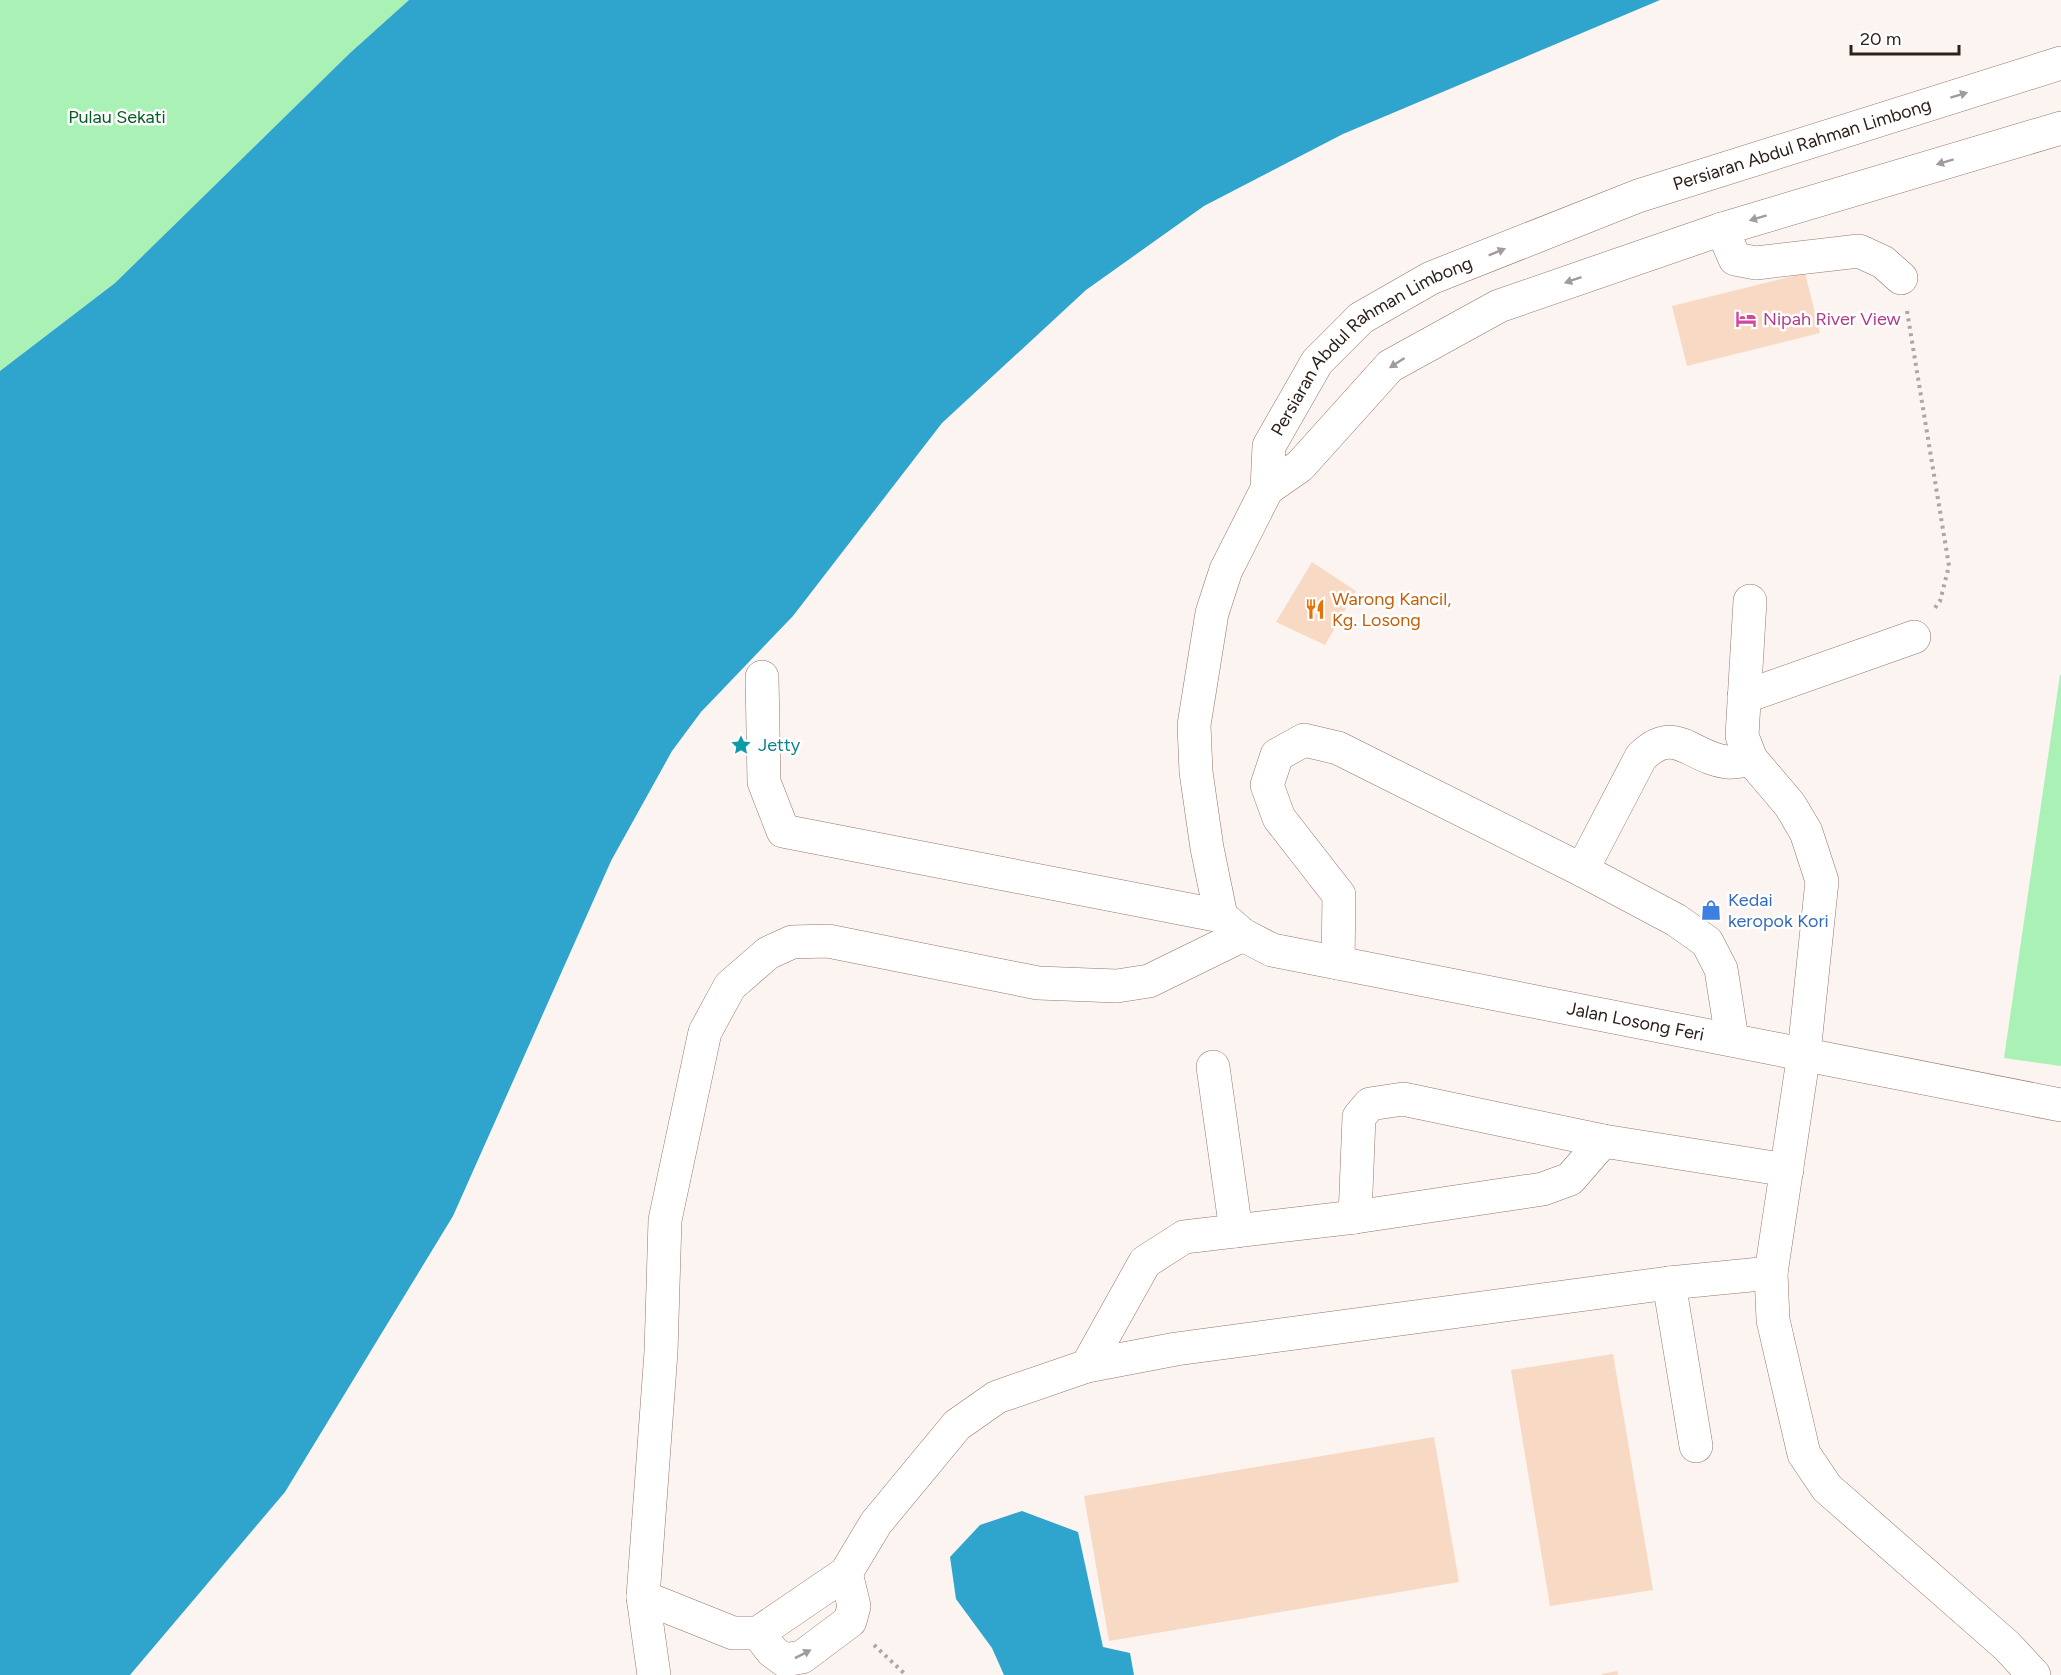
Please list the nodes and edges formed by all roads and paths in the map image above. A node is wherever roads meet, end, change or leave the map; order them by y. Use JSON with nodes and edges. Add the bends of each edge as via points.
{"nodes":[{"id":1,"x":2061,"y":63,"type":"edge"},
{"id":2,"x":2061,"y":128,"type":"edge"},
{"id":3,"x":1722,"y":228,"type":"junction"},
{"id":4,"x":1901,"y":278,"type":"joint"},
{"id":5,"x":1268,"y":489,"type":"junction"},
{"id":6,"x":1750,"y":601,"type":"dead end"},
{"id":7,"x":1914,"y":637,"type":"joint"},
{"id":8,"x":762,"y":677,"type":"dead end"},
{"id":9,"x":1744,"y":697,"type":"junction"},
{"id":10,"x":1751,"y":759,"type":"junction"},
{"id":11,"x":1582,"y":870,"type":"junction"},
{"id":12,"x":1232,"y":926,"type":"junction"},
{"id":13,"x":1338,"y":963,"type":"junction"},
{"id":14,"x":1732,"y":1039,"type":"junction"},
{"id":15,"x":1804,"y":1053,"type":"junction"},
{"id":16,"x":1213,"y":1067,"type":"dead end"},
{"id":17,"x":2061,"y":1105,"type":"edge"},
{"id":18,"x":1603,"y":1141,"type":"junction"},
{"id":19,"x":1787,"y":1170,"type":"junction"},
{"id":20,"x":1354,"y":1217,"type":"junction"},
{"id":21,"x":1236,"y":1231,"type":"junction"},
{"id":22,"x":1772,"y":1273,"type":"junction"},
{"id":23,"x":1669,"y":1283,"type":"junction"},
{"id":24,"x":1087,"y":1366,"type":"junction"},
{"id":25,"x":1696,"y":1446,"type":"dead end"},
{"id":26,"x":846,"y":1574,"type":"junction"},
{"id":27,"x":643,"y":1598,"type":"junction"},
{"id":28,"x":850,"y":1622,"type":"junction"},
{"id":29,"x":758,"y":1633,"type":"junction"},
{"id":30,"x":2004,"y":1660,"type":"edge"},
{"id":31,"x":654,"y":1675,"type":"edge"},
{"id":32,"x":906,"y":1675,"type":"edge"},
{"id":33,"x":2034,"y":1675,"type":"edge"}],
"edges":[{"from":5,"to":1,"type":"street","name":"Persiaran Abdul Rahman Limbong","one_way":true,"via":[[1269,446],[1317,362],[1360,318],[1431,278],[1638,196]]},
{"from":2,"to":3,"type":"street","name":"Persiaran Abdul Rahman Limbong","one_way":true},
{"from":3,"to":4,"type":"street","via":[[1736,259],[1756,263],[1859,251],[1883,262]]},
{"from":3,"to":5,"type":"street","name":"Persiaran Abdul Rahman Limbong","one_way":true,"via":[[1499,306],[1452,329],[1390,366],[1300,466]]},
{"from":4,"to":7,"type":"path","via":[[1949,566],[1940,601]]},
{"from":5,"to":12,"type":"street","via":[[1226,570],[1212,613],[1194,725],[1207,848]]},
{"from":6,"to":9,"type":"street"},
{"from":7,"to":9,"type":"street"},
{"from":8,"to":12,"type":"street","name":"Jalan Losong Feri","via":[[764,782],[783,831]]},
{"from":9,"to":10,"type":"street","via":[[1742,736]]},
{"from":10,"to":11,"type":"street","via":[[1728,763],[1667,740],[1653,745],[1641,757]]},
{"from":10,"to":15,"type":"street","via":[[1790,805],[1806,832],[1822,881]]},
{"from":11,"to":13,"type":"street","via":[[1338,748],[1304,740],[1277,755],[1267,785],[1279,818],[1339,895]]},
{"from":11,"to":14,"type":"street","via":[[1676,920],[1707,942],[1721,969]]},
{"from":12,"to":13,"type":"street","name":"Jalan Losong Feri","via":[[1272,950]]},
{"from":12,"to":27,"type":"street","via":[[1149,981],[1117,986],[1038,983],[828,941],[792,942],[768,953],[730,986],[705,1032],[665,1220],[661,1352]]},
{"from":13,"to":14,"type":"street","name":"Jalan Losong Feri"},
{"from":14,"to":15,"type":"street","name":"Jalan Losong Feri"},
{"from":15,"to":17,"type":"street","name":"Jalan Losong Feri"},
{"from":15,"to":19,"type":"street"},
{"from":16,"to":21,"type":"street"},
{"from":18,"to":19,"type":"street"},
{"from":18,"to":20,"type":"street","via":[[1570,1179],[1543,1189]]},
{"from":18,"to":20,"type":"street","via":[[1403,1099],[1370,1104],[1359,1117]]},
{"from":19,"to":22,"type":"street"},
{"from":20,"to":21,"type":"street"},
{"from":21,"to":24,"type":"street","via":[[1184,1237],[1145,1262]]},
{"from":22,"to":23,"type":"street"},
{"from":22,"to":30,"type":"street","via":[[1773,1320],[1804,1454],[1827,1488]]},
{"from":23,"to":24,"type":"street","via":[[1176,1349]]},
{"from":23,"to":25,"type":"street"},
{"from":24,"to":26,"type":"street","via":[[996,1397],[957,1425],[876,1523]]},
{"from":26,"to":28,"type":"street","via":[[854,1606]]},
{"from":26,"to":29,"type":"street"},
{"from":27,"to":29,"type":"street","via":[[733,1633]]},
{"from":27,"to":31,"type":"street"},
{"from":29,"to":28,"type":"street","one_way":true,"via":[[784,1660],[802,1657]]},
{"from":28,"to":32,"type":"path"},
{"from":30,"to":33,"type":"street"}]}
